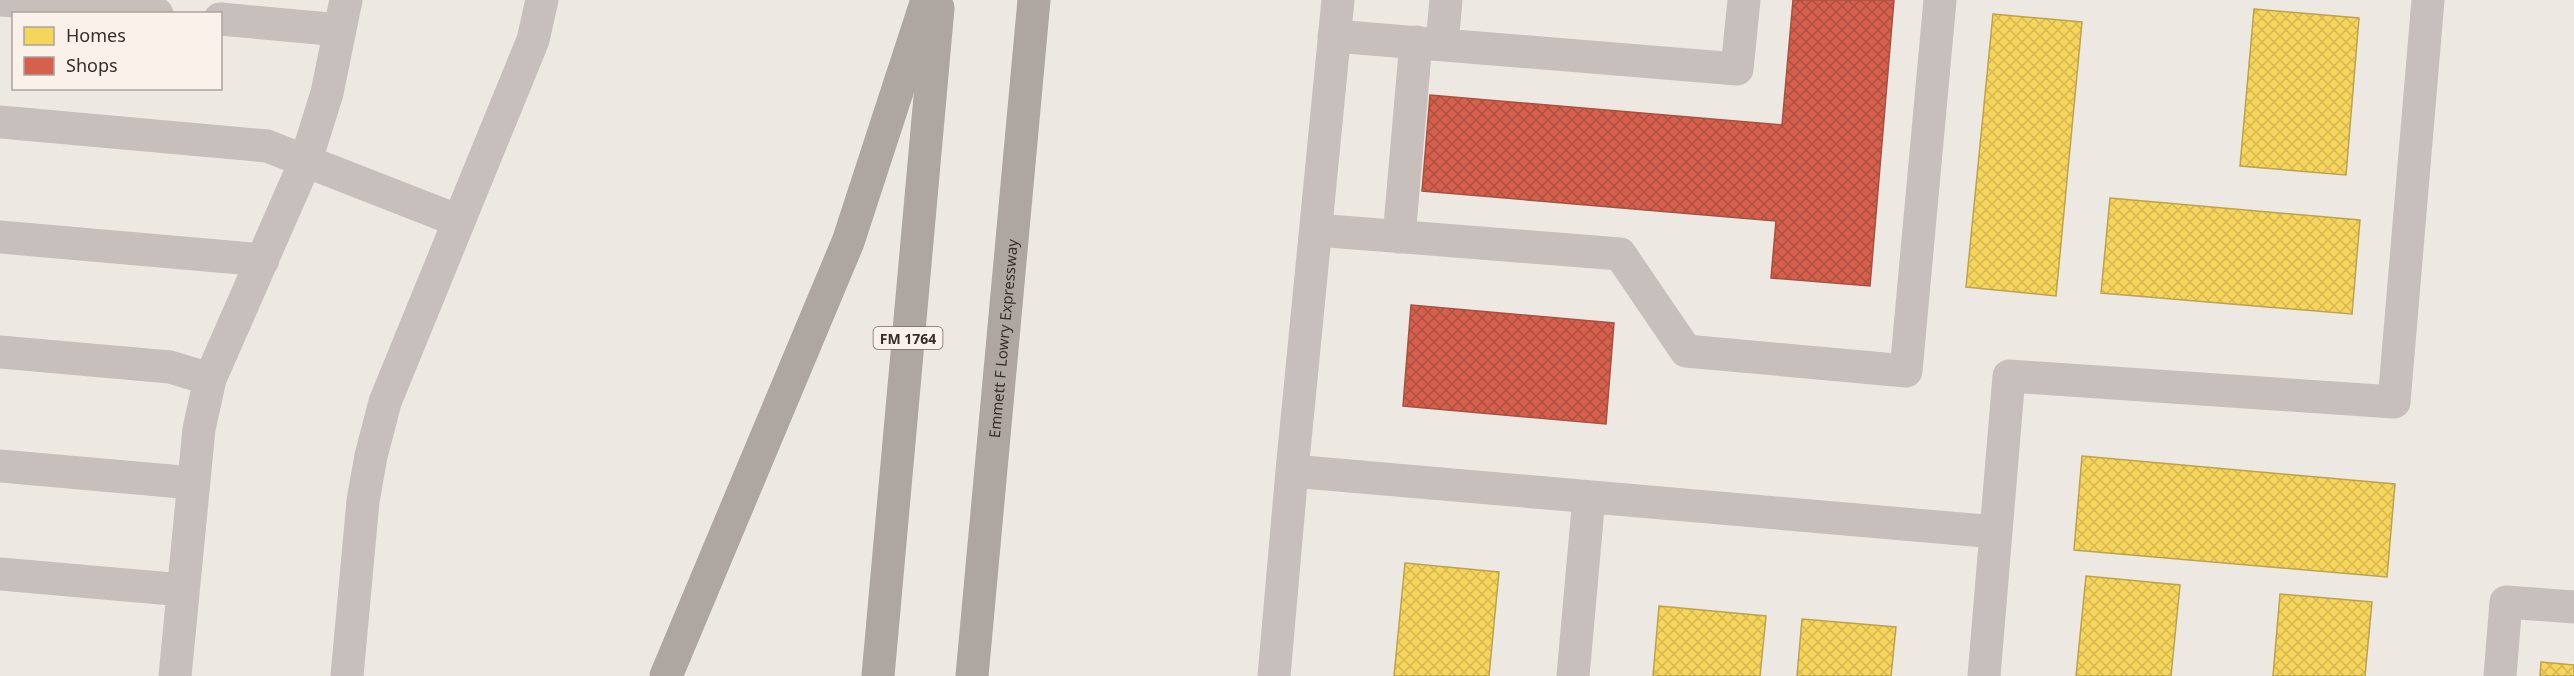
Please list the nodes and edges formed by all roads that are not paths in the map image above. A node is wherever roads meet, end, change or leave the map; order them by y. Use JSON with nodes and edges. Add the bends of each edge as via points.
{"nodes":[{"id":1,"x":2,"y":0,"type":"edge"},
{"id":2,"x":542,"y":0,"type":"edge"},
{"id":3,"x":927,"y":0,"type":"edge"},
{"id":4,"x":939,"y":0,"type":"edge"},
{"id":5,"x":1034,"y":0,"type":"edge"},
{"id":6,"x":1338,"y":0,"type":"edge"},
{"id":7,"x":1446,"y":0,"type":"edge"},
{"id":8,"x":1744,"y":0,"type":"edge"},
{"id":9,"x":1940,"y":0,"type":"edge"},
{"id":10,"x":2428,"y":0,"type":"edge"},
{"id":11,"x":135,"y":12,"type":"edge"},
{"id":12,"x":343,"y":15,"type":"edge"},
{"id":13,"x":222,"y":19,"type":"edge"},
{"id":14,"x":1334,"y":36,"type":"junction"},
{"id":15,"x":1429,"y":43,"type":"junction"},
{"id":16,"x":0,"y":122,"type":"edge"},
{"id":17,"x":306,"y":160,"type":"junction"},
{"id":18,"x":459,"y":221,"type":"junction"},
{"id":19,"x":1316,"y":230,"type":"junction"},
{"id":20,"x":0,"y":237,"type":"edge"},
{"id":21,"x":1399,"y":237,"type":"junction"},
{"id":22,"x":263,"y":260,"type":"junction"},
{"id":23,"x":0,"y":352,"type":"edge"},
{"id":24,"x":210,"y":379,"type":"junction"},
{"id":25,"x":0,"y":466,"type":"edge"},
{"id":26,"x":1292,"y":471,"type":"junction"},
{"id":27,"x":193,"y":483,"type":"junction"},
{"id":28,"x":1589,"y":497,"type":"junction"},
{"id":29,"x":1996,"y":532,"type":"junction"},
{"id":30,"x":0,"y":574,"type":"edge"},
{"id":31,"x":183,"y":590,"type":"junction"},
{"id":32,"x":2574,"y":607,"type":"edge"},
{"id":33,"x":175,"y":676,"type":"edge"},
{"id":34,"x":347,"y":676,"type":"edge"},
{"id":35,"x":666,"y":676,"type":"edge"},
{"id":36,"x":878,"y":676,"type":"edge"},
{"id":37,"x":972,"y":676,"type":"edge"},
{"id":38,"x":1274,"y":676,"type":"edge"},
{"id":39,"x":1573,"y":676,"type":"edge"},
{"id":40,"x":1984,"y":676,"type":"edge"},
{"id":41,"x":2500,"y":676,"type":"edge"}],
"edges":[{"from":1,"to":11,"type":"street"},
{"from":2,"to":18,"type":"street","via":[[533,40]]},
{"from":3,"to":35,"type":"highway","via":[[848,242]]},
{"from":4,"to":36,"type":"highway","number":"FM 1764"},
{"from":5,"to":37,"type":"highway","name":"Emmett F Lowry Expressway"},
{"from":6,"to":14,"type":"street"},
{"from":7,"to":15,"type":"street"},
{"from":8,"to":15,"type":"street","via":[[1737,69]]},
{"from":9,"to":21,"type":"street","via":[[1906,370],[1686,351],[1620,254]]},
{"from":10,"to":29,"type":"street","via":[[2394,402],[2009,376]]},
{"from":12,"to":13,"type":"street"},
{"from":12,"to":17,"type":"street","via":[[327,93]]},
{"from":14,"to":15,"type":"street"},
{"from":14,"to":19,"type":"street"},
{"from":15,"to":21,"type":"street"},
{"from":16,"to":17,"type":"street","via":[[267,146]]},
{"from":17,"to":18,"type":"street"},
{"from":17,"to":22,"type":"street"},
{"from":18,"to":34,"type":"street","via":[[385,402],[370,456]]},
{"from":19,"to":21,"type":"street"},
{"from":19,"to":26,"type":"street"},
{"from":20,"to":22,"type":"street"},
{"from":22,"to":24,"type":"street"},
{"from":23,"to":24,"type":"street","via":[[170,367]]},
{"from":24,"to":27,"type":"street"},
{"from":25,"to":27,"type":"street"},
{"from":26,"to":28,"type":"street"},
{"from":26,"to":38,"type":"street"},
{"from":27,"to":31,"type":"street"},
{"from":28,"to":29,"type":"street"},
{"from":28,"to":39,"type":"street"},
{"from":29,"to":40,"type":"street"},
{"from":30,"to":31,"type":"street"},
{"from":31,"to":33,"type":"street"},
{"from":32,"to":41,"type":"street","via":[[2506,602]]}]}
